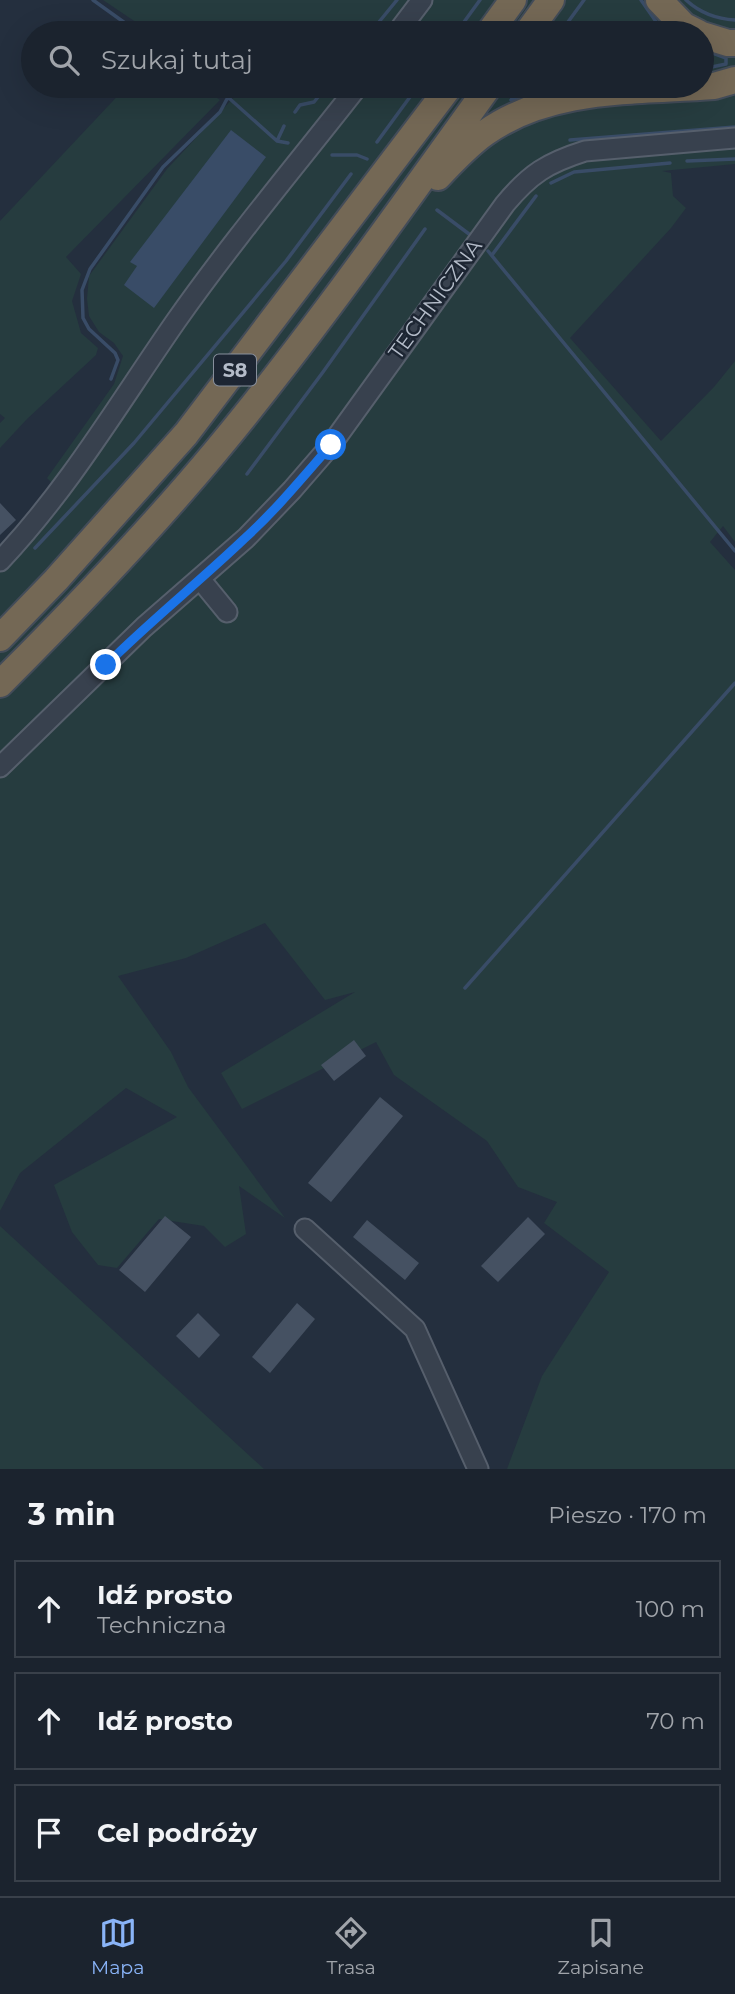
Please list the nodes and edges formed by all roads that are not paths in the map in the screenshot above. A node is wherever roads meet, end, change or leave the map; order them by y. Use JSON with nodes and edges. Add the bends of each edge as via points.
{"nodes":[{"id":1,"x":422,"y":0,"type":"edge"},
{"id":2,"x":513,"y":0,"type":"edge"},
{"id":3,"x":551,"y":0,"type":"edge"},
{"id":4,"x":659,"y":0,"type":"edge"},
{"id":5,"x":406,"y":21,"type":"edge"},
{"id":6,"x":498,"y":21,"type":"edge"},
{"id":7,"x":536,"y":21,"type":"edge"},
{"id":8,"x":679,"y":21,"type":"edge"},
{"id":9,"x":714,"y":38,"type":"edge"},
{"id":10,"x":735,"y":43,"type":"edge"},
{"id":11,"x":735,"y":80,"type":"edge"},
{"id":12,"x":714,"y":86,"type":"edge"},
{"id":13,"x":349,"y":98,"type":"edge"},
{"id":14,"x":441,"y":98,"type":"edge"},
{"id":15,"x":480,"y":98,"type":"edge"},
{"id":16,"x":571,"y":98,"type":"edge"},
{"id":17,"x":735,"y":138,"type":"edge"},
{"id":18,"x":368,"y":253,"type":"junction"},
{"id":19,"x":0,"y":561,"type":"edge"},
{"id":20,"x":200,"y":579,"type":"junction"},
{"id":21,"x":227,"y":612,"type":"dead end"},
{"id":22,"x":0,"y":638,"type":"edge"},
{"id":23,"x":0,"y":684,"type":"edge"},
{"id":24,"x":0,"y":767,"type":"edge"},
{"id":25,"x":305,"y":1228,"type":"dead end"},
{"id":26,"x":478,"y":1469,"type":"edge"}],
"edges":[{"from":1,"to":5,"type":"street"},
{"from":2,"to":6,"type":"highway"},
{"from":3,"to":7,"type":"highway"},
{"from":4,"to":8,"type":"highway"},
{"from":9,"to":10,"type":"highway"},
{"from":11,"to":12,"type":"highway"},
{"from":13,"to":19,"type":"street","via":[[211,273],[61,490]]},
{"from":14,"to":22,"type":"highway","number":"S8","via":[[186,434]]},
{"from":15,"to":18,"type":"highway","number":"S8"},
{"from":16,"to":18,"type":"highway","via":[[519,113],[485,133]]},
{"from":17,"to":20,"type":"street","name":"TECHNICZNA","via":[[585,151],[543,167],[505,204],[331,445],[246,538]]},
{"from":18,"to":23,"type":"highway","number":"S8","via":[[293,355],[158,520]]},
{"from":20,"to":21,"type":"street"},
{"from":20,"to":24,"type":"street","name":"TECHNICZNA"},
{"from":25,"to":26,"type":"street","via":[[415,1329]]}]}
